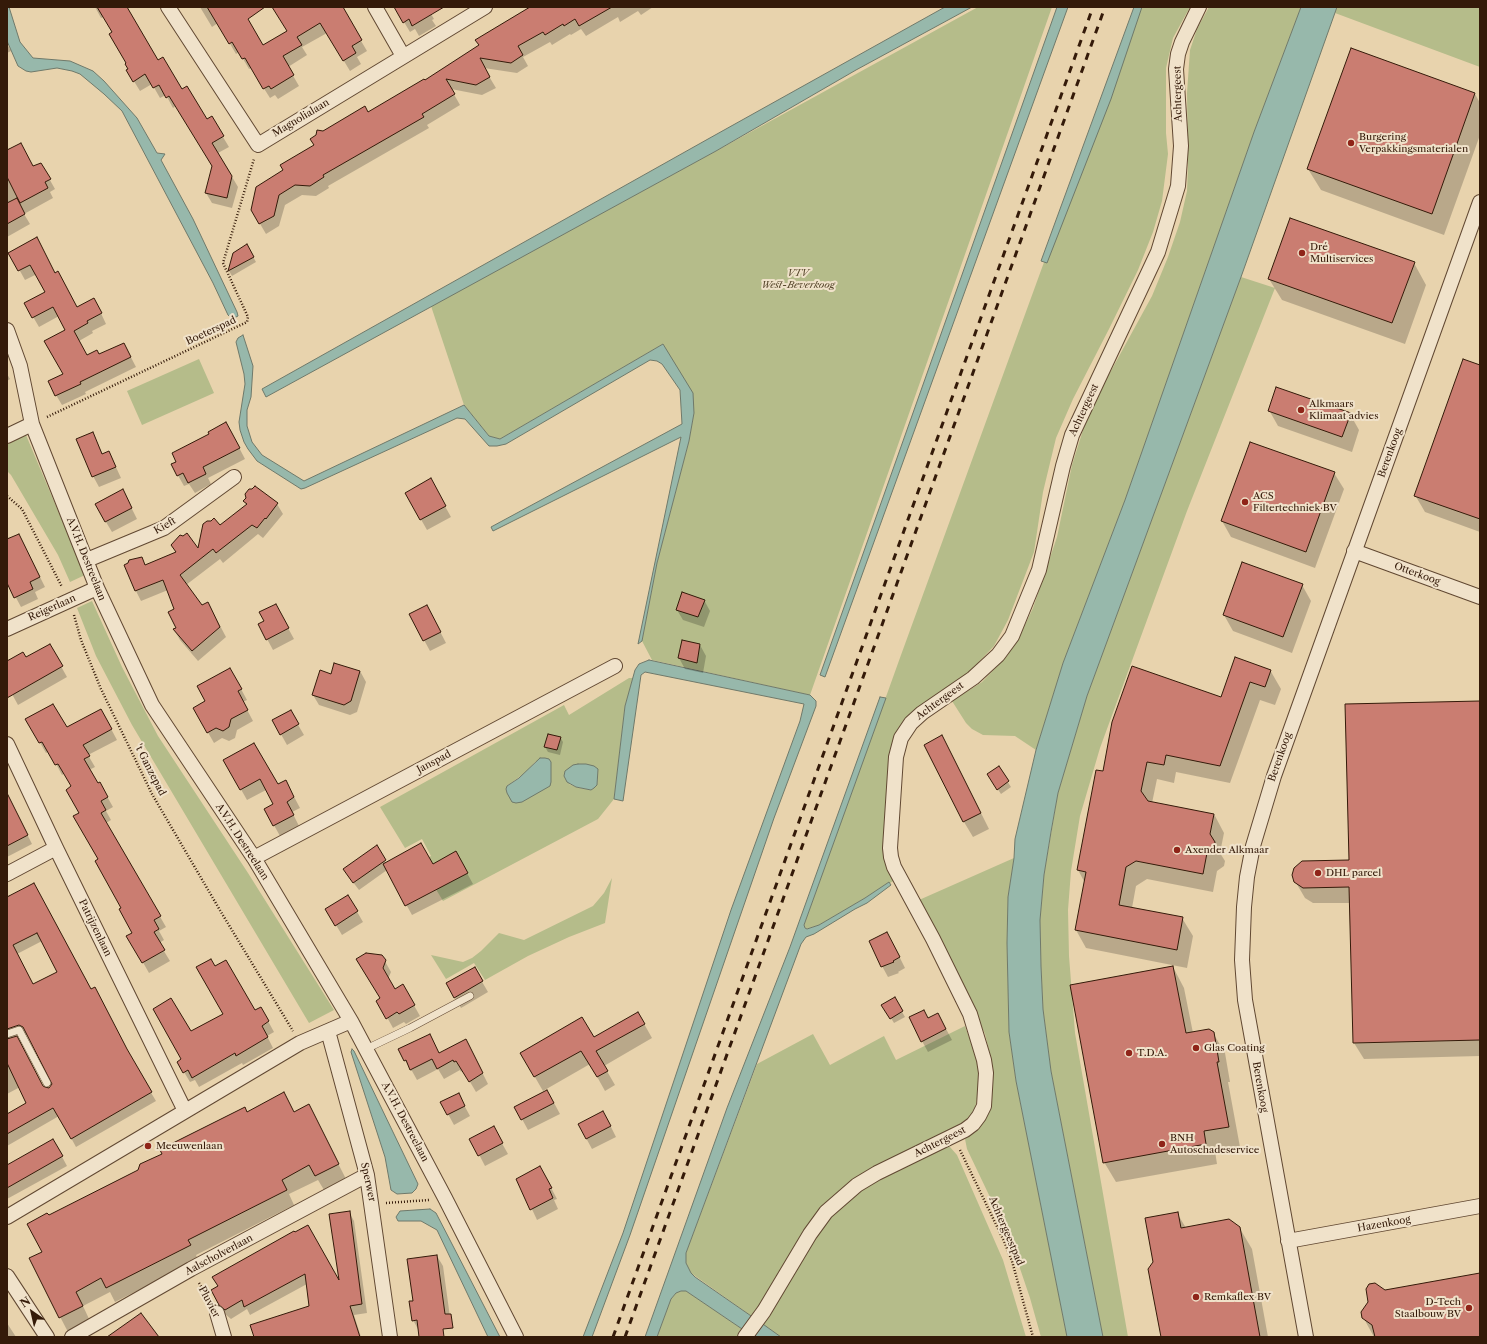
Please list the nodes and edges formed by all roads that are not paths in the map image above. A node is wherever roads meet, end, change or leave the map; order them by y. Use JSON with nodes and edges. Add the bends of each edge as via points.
{"nodes":[{"id":1,"x":168,"y":7,"type":"edge"},
{"id":2,"x":375,"y":7,"type":"edge"},
{"id":3,"x":485,"y":7,"type":"edge"},
{"id":4,"x":1199,"y":7,"type":"edge"},
{"id":5,"x":404,"y":56,"type":"junction"},
{"id":6,"x":1480,"y":202,"type":"edge"},
{"id":7,"x":7,"y":330,"type":"edge"},
{"id":8,"x":32,"y":424,"type":"junction"},
{"id":9,"x":7,"y":436,"type":"edge"},
{"id":10,"x":234,"y":477,"type":"dead end"},
{"id":11,"x":1354,"y":551,"type":"junction"},
{"id":12,"x":87,"y":560,"type":"junction"},
{"id":13,"x":97,"y":588,"type":"junction"},
{"id":14,"x":1480,"y":597,"type":"edge"},
{"id":15,"x":7,"y":629,"type":"edge"},
{"id":16,"x":615,"y":666,"type":"dead end"},
{"id":17,"x":7,"y":744,"type":"edge"},
{"id":18,"x":56,"y":848,"type":"junction"},
{"id":19,"x":254,"y":858,"type":"junction"},
{"id":20,"x":7,"y":874,"type":"edge"},
{"id":21,"x":470,"y":996,"type":"dead end"},
{"id":22,"x":351,"y":1021,"type":"junction"},
{"id":23,"x":328,"y":1031,"type":"junction"},
{"id":24,"x":7,"y":1034,"type":"edge"},
{"id":25,"x":366,"y":1049,"type":"junction"},
{"id":26,"x":47,"y":1083,"type":"dead end"},
{"id":27,"x":185,"y":1111,"type":"junction"},
{"id":28,"x":367,"y":1175,"type":"junction"},
{"id":29,"x":1480,"y":1206,"type":"edge"},
{"id":30,"x":7,"y":1217,"type":"edge"},
{"id":31,"x":1288,"y":1241,"type":"junction"},
{"id":32,"x":7,"y":1276,"type":"edge"},
{"id":33,"x":217,"y":1313,"type":"road end"},
{"id":34,"x":47,"y":1337,"type":"edge"},
{"id":35,"x":72,"y":1337,"type":"edge"},
{"id":36,"x":224,"y":1337,"type":"edge"},
{"id":37,"x":390,"y":1337,"type":"edge"},
{"id":38,"x":516,"y":1337,"type":"edge"},
{"id":39,"x":745,"y":1337,"type":"edge"},
{"id":40,"x":1306,"y":1337,"type":"edge"}],
"edges":[{"from":1,"to":5,"type":"street","name":"Magnolialaan","via":[[258,144]]},
{"from":2,"to":5,"type":"street"},
{"from":3,"to":5,"type":"street","name":"Magnolialaan"},
{"from":4,"to":39,"type":"street","name":"Achtergeest","via":[[1182,42],[1176,69],[1181,146],[1178,186],[1158,252],[1072,435],[1039,570],[1012,636],[998,655],[973,678],[911,723],[901,738],[896,757],[891,857],[970,1014],[986,1073],[984,1106],[973,1124],[954,1136],[877,1173],[826,1212]]},
{"from":6,"to":11,"type":"street","name":"Berenkoog"},
{"from":7,"to":8,"type":"street","name":"A.V.H. Destreelaan","via":[[20,366]]},
{"from":8,"to":9,"type":"street"},
{"from":8,"to":12,"type":"street","name":"A.V.H. Destreelaan"},
{"from":10,"to":12,"type":"street","name":"Kieft","via":[[164,528]]},
{"from":11,"to":14,"type":"street","name":"Otterkoog"},
{"from":11,"to":31,"type":"street","name":"Berenkoog","via":[[1262,813],[1251,858],[1244,907],[1242,960],[1245,1000]]},
{"from":12,"to":13,"type":"street","name":"A.V.H. Destreelaan"},
{"from":13,"to":15,"type":"street","name":"Reigerlaan"},
{"from":13,"to":19,"type":"street","name":"A.V.H. Destreelaan","via":[[152,705]]},
{"from":16,"to":19,"type":"street","name":"Janspad"},
{"from":17,"to":18,"type":"street","name":"Patrijzenlaan"},
{"from":18,"to":20,"type":"street"},
{"from":18,"to":27,"type":"street","name":"Patrijzenlaan"},
{"from":19,"to":22,"type":"street","name":"A.V.H. Destreelaan"},
{"from":21,"to":25,"type":"lane"},
{"from":22,"to":23,"type":"street"},
{"from":22,"to":25,"type":"street","name":"A.V.H. Destreelaan"},
{"from":23,"to":27,"type":"street","via":[[300,1043]]},
{"from":23,"to":28,"type":"street","name":"Sperwer"},
{"from":24,"to":26,"type":"lane","via":[[19,1030]]},
{"from":25,"to":38,"type":"street","name":"A.V.H. Destreelaan","via":[[446,1198]]},
{"from":27,"to":30,"type":"street"},
{"from":28,"to":35,"type":"street","name":"Aalscholverlaan","via":[[191,1269]]},
{"from":28,"to":37,"type":"street","name":"Sperwer"},
{"from":29,"to":31,"type":"street","name":"Hazenkoog"},
{"from":31,"to":40,"type":"street","name":"Berenkoog"},
{"from":32,"to":34,"type":"street"},
{"from":33,"to":36,"type":"street","name":"Pluvier"}]}
